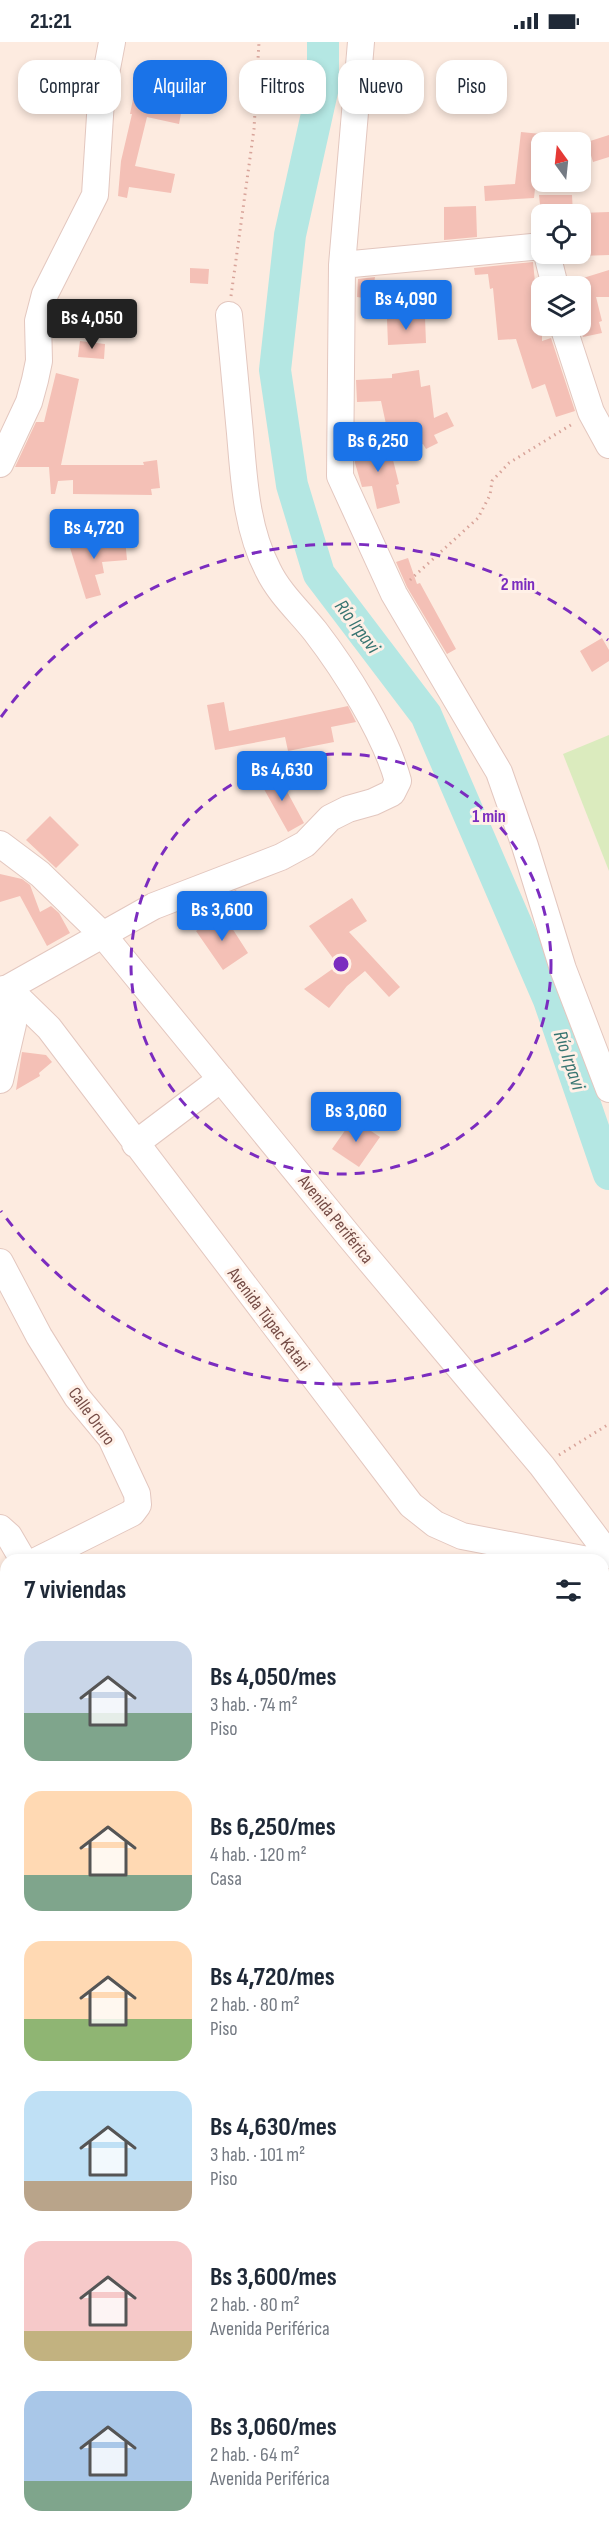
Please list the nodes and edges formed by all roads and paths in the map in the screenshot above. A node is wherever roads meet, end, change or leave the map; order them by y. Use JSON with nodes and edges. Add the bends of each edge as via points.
{"nodes":[{"id":1,"x":112,"y":42,"type":"edge"},
{"id":2,"x":259,"y":42,"type":"edge"},
{"id":3,"x":361,"y":42,"type":"edge"},
{"id":4,"x":531,"y":247,"type":"edge"},
{"id":5,"x":342,"y":265,"type":"junction"},
{"id":6,"x":229,"y":315,"type":"joint"},
{"id":7,"x":567,"y":336,"type":"edge"},
{"id":8,"x":591,"y":412,"type":"junction"},
{"id":9,"x":609,"y":445,"type":"edge"},
{"id":10,"x":0,"y":464,"type":"edge"},
{"id":11,"x":394,"y":594,"type":"junction"},
{"id":12,"x":0,"y":844,"type":"edge"},
{"id":13,"x":103,"y":935,"type":"junction"},
{"id":14,"x":4,"y":989,"type":"edge"},
{"id":15,"x":221,"y":1079,"type":"junction"},
{"id":16,"x":0,"y":1080,"type":"edge"},
{"id":17,"x":609,"y":1089,"type":"edge"},
{"id":18,"x":135,"y":1144,"type":"junction"},
{"id":19,"x":0,"y":1262,"type":"edge"},
{"id":20,"x":609,"y":1424,"type":"edge"},
{"id":21,"x":542,"y":1466,"type":"junction"},
{"id":22,"x":0,"y":1528,"type":"edge"},
{"id":23,"x":20,"y":1554,"type":"edge"},
{"id":24,"x":50,"y":1554,"type":"edge"},
{"id":25,"x":556,"y":1554,"type":"edge"},
{"id":26,"x":608,"y":1554,"type":"edge"}],
"edges":[{"from":1,"to":10,"type":"street","via":[[100,100],[95,195],[45,294],[38,321],[39,361],[35,380]]},
{"from":2,"to":6,"type":"path","via":[[254,129]]},
{"from":3,"to":5,"type":"street"},
{"from":4,"to":5,"type":"street"},
{"from":5,"to":11,"type":"street","via":[[340,476]]},
{"from":6,"to":13,"type":"street","via":[[244,486],[258,546],[280,589],[337,662],[381,739],[398,781],[392,793],[330,818],[305,844],[281,857],[154,906]]},
{"from":7,"to":8,"type":"street"},
{"from":8,"to":9,"type":"street"},
{"from":8,"to":11,"type":"path","via":[[509,463],[492,481],[490,495],[478,518]]},
{"from":11,"to":17,"type":"street","via":[[499,772],[563,969]]},
{"from":12,"to":13,"type":"street","name":"Avenida Periférica","via":[[40,874]]},
{"from":13,"to":14,"type":"street"},
{"from":13,"to":15,"type":"street","name":"Avenida Periférica"},
{"from":14,"to":16,"type":"street","via":[[13,1024]]},
{"from":14,"to":18,"type":"street","name":"Avenida Túpac Katari","via":[[49,1028]]},
{"from":15,"to":18,"type":"street"},
{"from":15,"to":21,"type":"street","name":"Avenida Periférica"},
{"from":18,"to":25,"type":"street","name":"Avenida Túpac Katari","via":[[411,1505],[435,1524],[462,1536]]},
{"from":19,"to":24,"type":"street","name":"Calle Oruro","via":[[70,1387],[111,1438],[137,1494],[138,1505],[132,1513]]},
{"from":20,"to":21,"type":"path"},
{"from":21,"to":26,"type":"street","name":"Avenida Periférica"},
{"from":22,"to":23,"type":"street"}]}
